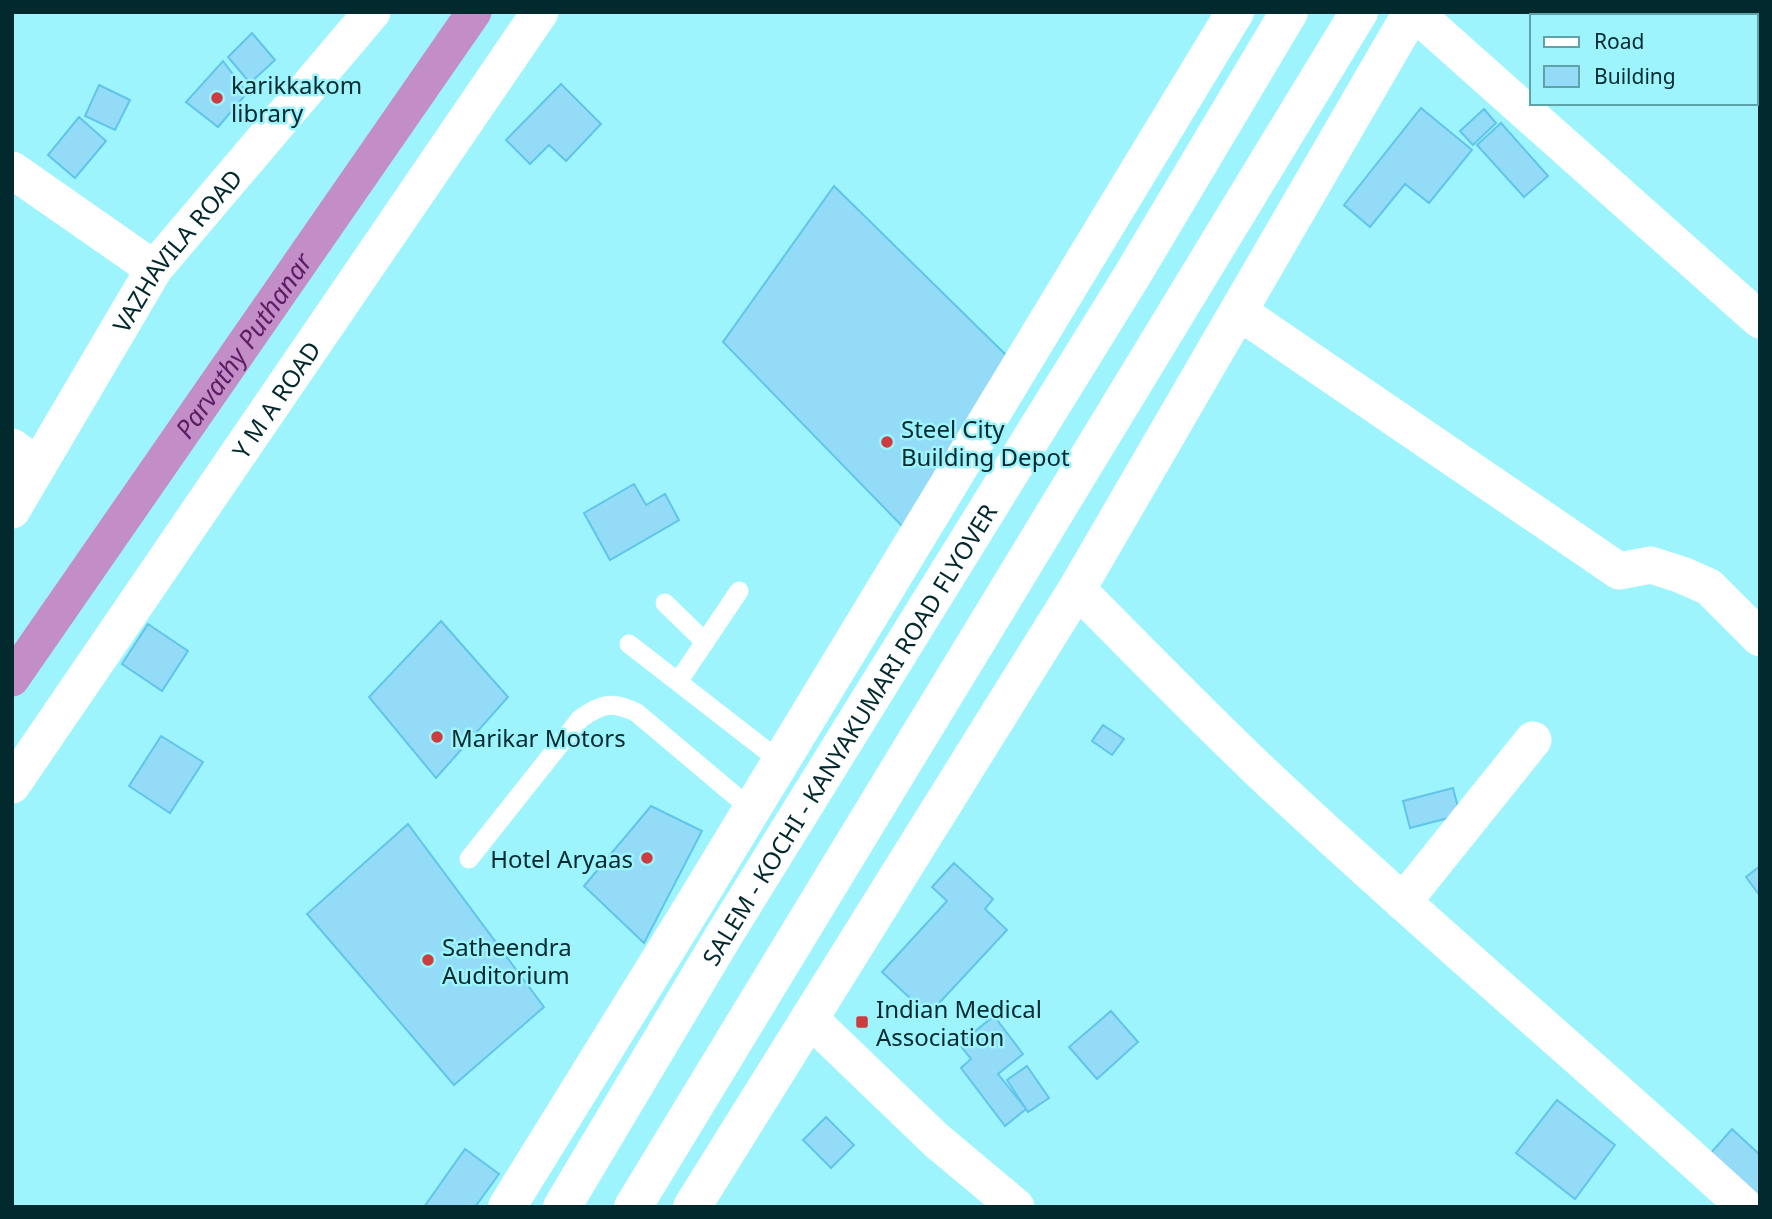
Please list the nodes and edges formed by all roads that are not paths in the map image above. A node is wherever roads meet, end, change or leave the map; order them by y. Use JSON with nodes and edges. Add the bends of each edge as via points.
{"nodes":[{"id":1,"x":372,"y":12,"type":"edge"},
{"id":2,"x":1235,"y":12,"type":"edge"},
{"id":3,"x":1289,"y":12,"type":"edge"},
{"id":4,"x":1359,"y":12,"type":"edge"},
{"id":5,"x":1413,"y":12,"type":"edge"},
{"id":6,"x":519,"y":18,"type":"edge"},
{"id":7,"x":12,"y":170,"type":"edge"},
{"id":8,"x":154,"y":269,"type":"junction"},
{"id":9,"x":1238,"y":311,"type":"junction"},
{"id":10,"x":1760,"y":320,"type":"edge"},
{"id":11,"x":25,"y":457,"type":"edge"},
{"id":12,"x":12,"y":510,"type":"edge"},
{"id":13,"x":1077,"y":589,"type":"junction"},
{"id":14,"x":739,"y":591,"type":"dead end"},
{"id":15,"x":666,"y":603,"type":"dead end"},
{"id":16,"x":1760,"y":638,"type":"edge"},
{"id":17,"x":705,"y":642,"type":"junction"},
{"id":18,"x":629,"y":644,"type":"dead end"},
{"id":19,"x":678,"y":682,"type":"junction"},
{"id":20,"x":1533,"y":740,"type":"dead end"},
{"id":21,"x":781,"y":762,"type":"junction"},
{"id":22,"x":12,"y":785,"type":"edge"},
{"id":23,"x":752,"y":810,"type":"junction"},
{"id":24,"x":469,"y":859,"type":"dead end"},
{"id":25,"x":1403,"y":902,"type":"junction"},
{"id":26,"x":809,"y":1018,"type":"junction"},
{"id":27,"x":507,"y":1207,"type":"edge"},
{"id":28,"x":562,"y":1207,"type":"edge"},
{"id":29,"x":633,"y":1207,"type":"edge"},
{"id":30,"x":692,"y":1207,"type":"edge"},
{"id":31,"x":1016,"y":1207,"type":"edge"},
{"id":32,"x":1745,"y":1207,"type":"edge"}],
"edges":[{"from":1,"to":8,"type":"street","name":"VAZHAVILA ROAD"},
{"from":2,"to":21,"type":"main road"},
{"from":3,"to":28,"type":"main road","name":"SALEM - KOCHI - KANYAKUMARI ROAD FLYOVER"},
{"from":4,"to":29,"type":"main road"},
{"from":5,"to":9,"type":"main road"},
{"from":5,"to":10,"type":"street"},
{"from":6,"to":22,"type":"street","name":"Y M A ROAD"},
{"from":7,"to":8,"type":"street"},
{"from":8,"to":11,"type":"street","name":"VAZHAVILA ROAD"},
{"from":9,"to":13,"type":"main road"},
{"from":9,"to":16,"type":"street","via":[[1619,571],[1651,565],[1709,587]]},
{"from":11,"to":12,"type":"street","name":"VAZHAVILA ROAD"},
{"from":13,"to":25,"type":"street","via":[[1260,771]]},
{"from":13,"to":26,"type":"main road"},
{"from":14,"to":17,"type":"lane"},
{"from":15,"to":17,"type":"lane"},
{"from":17,"to":19,"type":"lane"},
{"from":18,"to":19,"type":"lane"},
{"from":19,"to":21,"type":"lane"},
{"from":20,"to":25,"type":"street"},
{"from":21,"to":23,"type":"main road"},
{"from":23,"to":24,"type":"lane","via":[[637,713],[610,704],[580,719]]},
{"from":23,"to":27,"type":"main road"},
{"from":25,"to":32,"type":"street"},
{"from":26,"to":30,"type":"main road"},
{"from":26,"to":31,"type":"street","via":[[936,1140]]}]}
